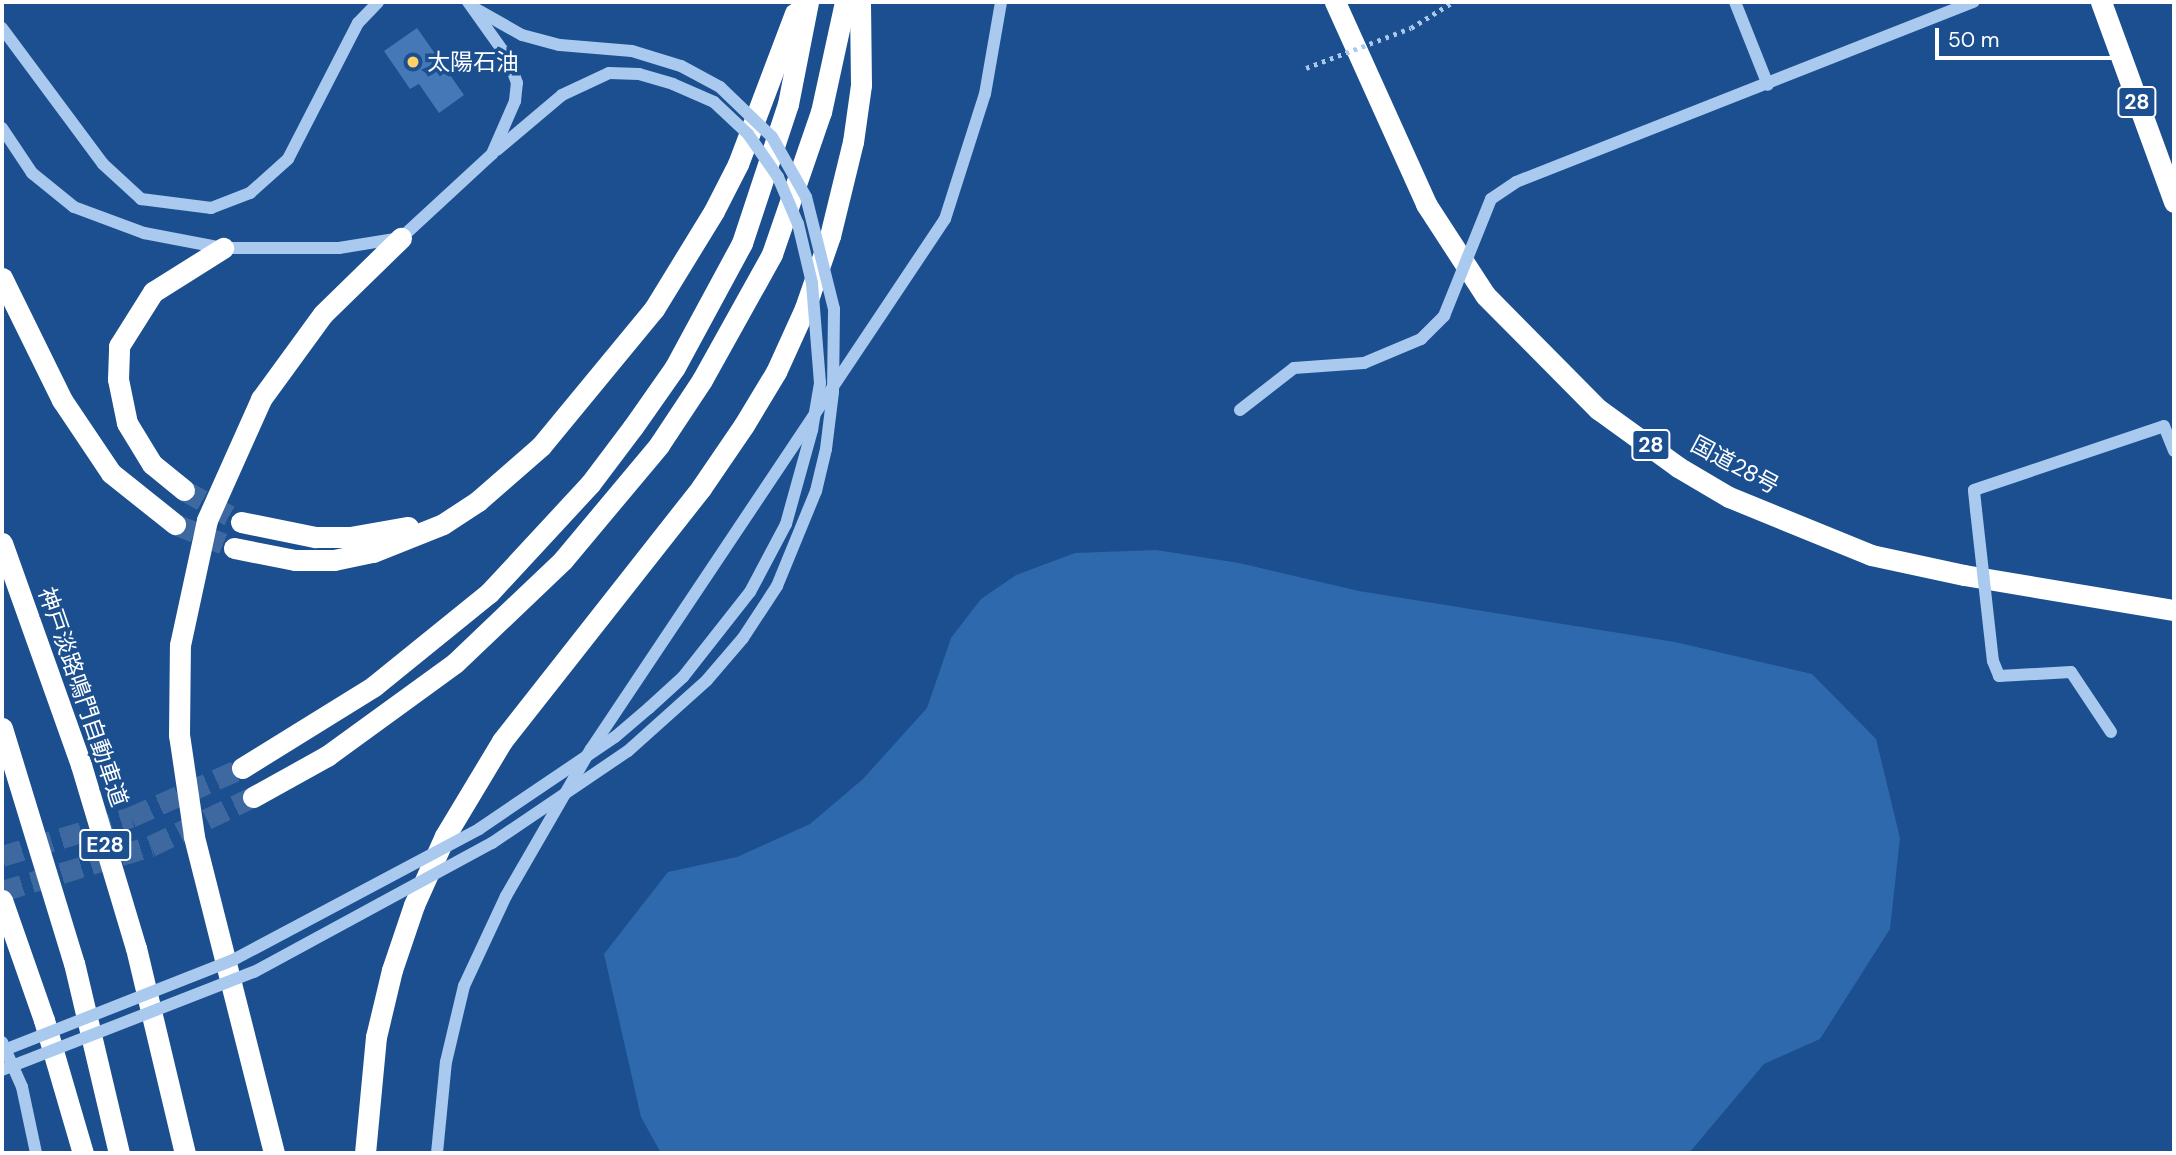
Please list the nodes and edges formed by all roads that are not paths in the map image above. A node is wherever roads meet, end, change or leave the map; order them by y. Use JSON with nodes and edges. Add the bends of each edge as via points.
{"nodes":[{"id":1,"x":378,"y":2,"type":"edge"},
{"id":2,"x":799,"y":2,"type":"edge"},
{"id":3,"x":807,"y":2,"type":"edge"},
{"id":4,"x":845,"y":2,"type":"edge"},
{"id":5,"x":860,"y":2,"type":"edge"},
{"id":6,"x":1002,"y":2,"type":"edge"},
{"id":7,"x":1335,"y":2,"type":"edge"},
{"id":8,"x":1735,"y":2,"type":"edge"},
{"id":9,"x":1974,"y":2,"type":"edge"},
{"id":10,"x":2101,"y":2,"type":"edge"},
{"id":11,"x":468,"y":3,"type":"edge"},
{"id":12,"x":2,"y":28,"type":"edge"},
{"id":13,"x":1768,"y":85,"type":"junction"},
{"id":14,"x":2,"y":128,"type":"edge"},
{"id":15,"x":492,"y":154,"type":"junction"},
{"id":16,"x":2174,"y":202,"type":"edge"},
{"id":17,"x":401,"y":238,"type":"junction"},
{"id":18,"x":223,"y":248,"type":"junction"},
{"id":19,"x":2,"y":278,"type":"edge"},
{"id":20,"x":1240,"y":410,"type":"dead end"},
{"id":21,"x":2174,"y":451,"type":"edge"},
{"id":22,"x":510,"y":475,"type":"junction"},
{"id":23,"x":184,"y":490,"type":"tunnel mouth"},
{"id":24,"x":241,"y":522,"type":"tunnel mouth"},
{"id":25,"x":175,"y":524,"type":"tunnel mouth"},
{"id":26,"x":2,"y":543,"type":"edge"},
{"id":27,"x":234,"y":548,"type":"tunnel mouth"},
{"id":28,"x":2174,"y":610,"type":"edge"},
{"id":29,"x":2,"y":728,"type":"edge"},
{"id":30,"x":2111,"y":732,"type":"dead end"},
{"id":31,"x":242,"y":768,"type":"tunnel mouth"},
{"id":32,"x":253,"y":797,"type":"tunnel mouth"},
{"id":33,"x":2,"y":900,"type":"edge"},
{"id":34,"x":2,"y":1042,"type":"edge"},
{"id":35,"x":2,"y":1051,"type":"edge"},
{"id":36,"x":2,"y":1070,"type":"edge"},
{"id":37,"x":36,"y":1153,"type":"edge"},
{"id":38,"x":83,"y":1153,"type":"edge"},
{"id":39,"x":119,"y":1153,"type":"edge"},
{"id":40,"x":185,"y":1153,"type":"edge"},
{"id":41,"x":274,"y":1153,"type":"edge"},
{"id":42,"x":365,"y":1153,"type":"edge"},
{"id":43,"x":437,"y":1153,"type":"edge"}],
"edges":[{"from":1,"to":12,"type":"street","via":[[358,23],[288,159],[250,193],[211,208],[141,199],[103,164]]},
{"from":2,"to":22,"type":"highway","via":[[738,164],[684,261],[618,356]]},
{"from":3,"to":31,"type":"highway","via":[[788,104],[742,243],[675,367],[626,437],[565,513],[489,593],[374,686]]},
{"from":4,"to":32,"type":"highway","via":[[814,135],[772,254],[702,380],[659,445],[563,561],[455,663],[327,756]]},
{"from":5,"to":42,"type":"highway","via":[[861,85],[853,142],[830,236],[805,308],[776,372],[701,488],[502,741],[445,835],[414,905],[376,1037]]},
{"from":6,"to":43,"type":"street","via":[[985,94],[945,219],[591,749],[506,896],[464,986],[446,1062]]},
{"from":7,"to":28,"type":"highway","name":"国道28号","number":"28","via":[[1426,204],[1485,295],[1598,409],[1678,467],[1729,497],[1871,555]]},
{"from":8,"to":13,"type":"street"},
{"from":9,"to":13,"type":"street"},
{"from":10,"to":16,"type":"highway","number":"28"},
{"from":11,"to":15,"type":"street","via":[[508,58],[517,83],[515,101]]},
{"from":11,"to":36,"type":"street","bridge":true,"via":[[522,35],[560,45],[632,51],[681,66],[720,87],[772,137],[806,197],[834,309],[833,392],[816,491],[777,586],[708,680],[628,751],[481,850],[254,972]]},
{"from":13,"to":20,"type":"street","bridge":true,"via":[[1516,182],[1490,199],[1444,316],[1420,339],[1364,363],[1294,368]]},
{"from":14,"to":18,"type":"street","via":[[32,173],[74,207],[144,233]]},
{"from":15,"to":17,"type":"street"},
{"from":15,"to":35,"type":"street","bridge":true,"via":[[562,95],[608,74],[639,74],[713,102],[748,134],[778,177],[798,224],[815,305],[820,383],[802,480],[786,524],[750,592],[683,677],[649,708],[615,737],[479,830],[233,960]]},
{"from":17,"to":18,"type":"street","via":[[340,248]]},
{"from":17,"to":41,"type":"highway","via":[[323,314],[261,398],[207,520],[180,645],[179,734],[190,812]]},
{"from":18,"to":23,"type":"highway","via":[[153,292],[119,346],[118,379],[127,423],[152,464]]},
{"from":19,"to":25,"type":"highway","via":[[62,400],[111,473]]},
{"from":21,"to":30,"type":"street","bridge":true,"via":[[2164,426],[1974,490],[1993,661],[1999,676],[2071,671]]},
{"from":22,"to":24,"type":"highway","via":[[444,514],[380,534],[315,537]]},
{"from":22,"to":27,"type":"highway","via":[[443,524],[373,552],[334,560],[295,560]]},
{"from":26,"to":40,"type":"highway","name":"神戸淡路鳴門自動車道","number":"E28","via":[[81,765],[132,935]]},
{"from":29,"to":39,"type":"highway","number":"E28","via":[[75,963]]},
{"from":33,"to":38,"type":"highway"},
{"from":34,"to":37,"type":"street","via":[[22,1087]]}]}
